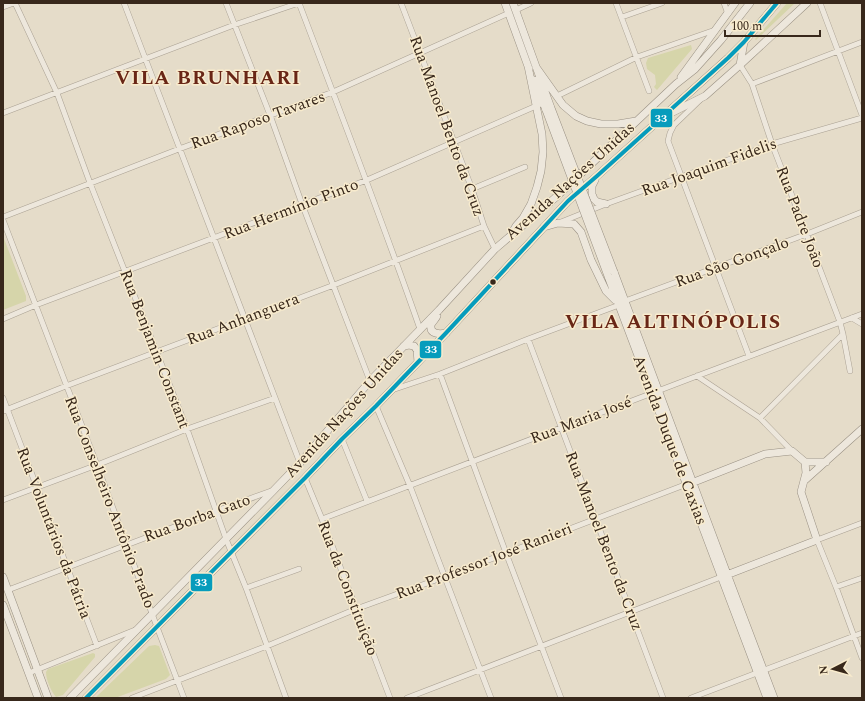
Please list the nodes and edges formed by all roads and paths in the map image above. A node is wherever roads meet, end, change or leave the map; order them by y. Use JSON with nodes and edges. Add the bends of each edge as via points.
{"nodes":[{"id":1,"x":15,"y":3,"type":"edge"},
{"id":2,"x":124,"y":3,"type":"edge"},
{"id":3,"x":226,"y":3,"type":"edge"},
{"id":4,"x":299,"y":3,"type":"edge"},
{"id":5,"x":401,"y":3,"type":"edge"},
{"id":6,"x":505,"y":3,"type":"edge"},
{"id":7,"x":531,"y":3,"type":"edge"},
{"id":8,"x":616,"y":3,"type":"edge"},
{"id":9,"x":662,"y":3,"type":"edge"},
{"id":10,"x":724,"y":3,"type":"edge"},
{"id":11,"x":735,"y":3,"type":"edge"},
{"id":12,"x":750,"y":3,"type":"edge"},
{"id":13,"x":777,"y":3,"type":"edge"},
{"id":14,"x":807,"y":3,"type":"edge"},
{"id":15,"x":820,"y":3,"type":"edge"},
{"id":16,"x":515,"y":6,"type":"edge"},
{"id":17,"x":3,"y":7,"type":"edge"},
{"id":18,"x":509,"y":13,"type":"junction"},
{"id":19,"x":728,"y":14,"type":"junction"},
{"id":20,"x":622,"y":17,"type":"junction"},
{"id":21,"x":234,"y":25,"type":"junction"},
{"id":22,"x":715,"y":30,"type":"junction"},
{"id":23,"x":744,"y":42,"type":"junction"},
{"id":24,"x":862,"y":42,"type":"edge"},
{"id":25,"x":838,"y":50,"type":"junction"},
{"id":26,"x":420,"y":53,"type":"junction"},
{"id":27,"x":637,"y":57,"type":"junction"},
{"id":28,"x":145,"y":59,"type":"junction"},
{"id":29,"x":740,"y":65,"type":"junction"},
{"id":30,"x":528,"y":66,"type":"junction"},
{"id":31,"x":536,"y":67,"type":"junction"},
{"id":32,"x":676,"y":84,"type":"junction"},
{"id":33,"x":752,"y":84,"type":"junction"},
{"id":34,"x":649,"y":91,"type":"dead end"},
{"id":35,"x":333,"y":92,"type":"junction"},
{"id":36,"x":56,"y":93,"type":"junction"},
{"id":37,"x":557,"y":96,"type":"junction"},
{"id":38,"x":705,"y":96,"type":"junction"},
{"id":39,"x":536,"y":106,"type":"junction"},
{"id":40,"x":547,"y":107,"type":"junction"},
{"id":41,"x":3,"y":113,"type":"edge"},
{"id":42,"x":270,"y":115,"type":"junction"},
{"id":43,"x":862,"y":116,"type":"edge"},
{"id":44,"x":660,"y":118,"type":"junction"},
{"id":45,"x":636,"y":122,"type":"junction"},
{"id":46,"x":454,"y":142,"type":"junction"},
{"id":47,"x":772,"y":144,"type":"junction"},
{"id":48,"x":179,"y":148,"type":"junction"},
{"id":49,"x":525,"y":167,"type":"dead end"},
{"id":50,"x":597,"y":176,"type":"junction"},
{"id":51,"x":681,"y":177,"type":"junction"},
{"id":52,"x":367,"y":180,"type":"junction"},
{"id":53,"x":90,"y":183,"type":"junction"},
{"id":54,"x":472,"y":189,"type":"junction"},
{"id":55,"x":302,"y":204,"type":"junction"},
{"id":56,"x":606,"y":204,"type":"junction"},
{"id":57,"x":862,"y":212,"type":"edge"},
{"id":58,"x":3,"y":217,"type":"edge"},
{"id":59,"x":3,"y":220,"type":"edge"},
{"id":60,"x":558,"y":223,"type":"junction"},
{"id":61,"x":484,"y":226,"type":"junction"},
{"id":62,"x":542,"y":228,"type":"junction"},
{"id":63,"x":807,"y":234,"type":"junction"},
{"id":64,"x":511,"y":236,"type":"junction"},
{"id":65,"x":215,"y":238,"type":"junction"},
{"id":66,"x":495,"y":249,"type":"junction"},
{"id":67,"x":396,"y":260,"type":"junction"},
{"id":68,"x":716,"y":268,"type":"junction"},
{"id":69,"x":125,"y":272,"type":"junction"},
{"id":70,"x":334,"y":285,"type":"junction"},
{"id":71,"x":620,"y":303,"type":"junction"},
{"id":72,"x":36,"y":305,"type":"junction"},
{"id":73,"x":439,"y":310,"type":"junction"},
{"id":74,"x":862,"y":314,"type":"edge"},
{"id":75,"x":245,"y":318,"type":"junction"},
{"id":76,"x":852,"y":318,"type":"junction"},
{"id":77,"x":3,"y":319,"type":"edge"},
{"id":78,"x":840,"y":322,"type":"junction"},
{"id":79,"x":862,"y":324,"type":"edge"},
{"id":80,"x":420,"y":329,"type":"junction"},
{"id":81,"x":446,"y":333,"type":"junction"},
{"id":82,"x":843,"y":334,"type":"junction"},
{"id":83,"x":528,"y":339,"type":"junction"},
{"id":84,"x":404,"y":346,"type":"junction"},
{"id":85,"x":156,"y":352,"type":"junction"},
{"id":86,"x":749,"y":356,"type":"junction"},
{"id":87,"x":418,"y":362,"type":"junction"},
{"id":88,"x":850,"y":372,"type":"dead end"},
{"id":89,"x":440,"y":374,"type":"junction"},
{"id":90,"x":696,"y":376,"type":"junction"},
{"id":91,"x":370,"y":381,"type":"junction"},
{"id":92,"x":66,"y":386,"type":"junction"},
{"id":93,"x":389,"y":391,"type":"junction"},
{"id":94,"x":655,"y":392,"type":"junction"},
{"id":95,"x":3,"y":398,"type":"edge"},
{"id":96,"x":275,"y":398,"type":"junction"},
{"id":97,"x":376,"y":406,"type":"junction"},
{"id":98,"x":5,"y":410,"type":"edge"},
{"id":99,"x":760,"y":418,"type":"junction"},
{"id":100,"x":561,"y":428,"type":"junction"},
{"id":101,"x":187,"y":429,"type":"junction"},
{"id":102,"x":862,"y":429,"type":"edge"},
{"id":103,"x":342,"y":439,"type":"junction"},
{"id":104,"x":792,"y":451,"type":"junction"},
{"id":105,"x":473,"y":462,"type":"junction"},
{"id":106,"x":805,"y":462,"type":"junction"},
{"id":107,"x":826,"y":462,"type":"junction"},
{"id":108,"x":300,"y":463,"type":"junction"},
{"id":109,"x":97,"y":465,"type":"junction"},
{"id":110,"x":305,"y":478,"type":"junction"},
{"id":111,"x":803,"y":482,"type":"junction"},
{"id":112,"x":690,"y":483,"type":"junction"},
{"id":113,"x":410,"y":486,"type":"junction"},
{"id":114,"x":37,"y":487,"type":"junction"},
{"id":115,"x":274,"y":490,"type":"junction"},
{"id":116,"x":3,"y":500,"type":"edge"},
{"id":117,"x":367,"y":501,"type":"junction"},
{"id":118,"x":216,"y":511,"type":"junction"},
{"id":119,"x":596,"y":518,"type":"junction"},
{"id":120,"x":322,"y":519,"type":"junction"},
{"id":121,"x":862,"y":523,"type":"edge"},
{"id":122,"x":226,"y":539,"type":"junction"},
{"id":123,"x":817,"y":540,"type":"junction"},
{"id":124,"x":126,"y":544,"type":"junction"},
{"id":125,"x":231,"y":552,"type":"junction"},
{"id":126,"x":506,"y":553,"type":"junction"},
{"id":127,"x":68,"y":567,"type":"junction"},
{"id":128,"x":299,"y":569,"type":"dead end"},
{"id":129,"x":724,"y":576,"type":"junction"},
{"id":130,"x":3,"y":577,"type":"edge"},
{"id":131,"x":444,"y":577,"type":"junction"},
{"id":132,"x":862,"y":578,"type":"edge"},
{"id":133,"x":836,"y":587,"type":"junction"},
{"id":134,"x":246,"y":588,"type":"junction"},
{"id":135,"x":8,"y":590,"type":"junction"},
{"id":136,"x":3,"y":605,"type":"edge"},
{"id":137,"x":356,"y":609,"type":"junction"},
{"id":138,"x":630,"y":612,"type":"junction"},
{"id":139,"x":152,"y":614,"type":"junction"},
{"id":140,"x":157,"y":627,"type":"junction"},
{"id":141,"x":136,"y":630,"type":"junction"},
{"id":142,"x":862,"y":633,"type":"edge"},
{"id":143,"x":854,"y":636,"type":"junction"},
{"id":144,"x":97,"y":646,"type":"junction"},
{"id":145,"x":267,"y":646,"type":"junction"},
{"id":146,"x":542,"y":646,"type":"junction"},
{"id":147,"x":862,"y":658,"type":"edge"},
{"id":148,"x":37,"y":670,"type":"junction"},
{"id":149,"x":480,"y":670,"type":"junction"},
{"id":150,"x":761,"y":672,"type":"junction"},
{"id":151,"x":28,"y":673,"type":"junction"},
{"id":152,"x":177,"y":680,"type":"junction"},
{"id":153,"x":38,"y":698,"type":"edge"},
{"id":154,"x":48,"y":698,"type":"edge"},
{"id":155,"x":70,"y":698,"type":"edge"},
{"id":156,"x":86,"y":698,"type":"edge"},
{"id":157,"x":132,"y":698,"type":"edge"},
{"id":158,"x":184,"y":698,"type":"edge"},
{"id":159,"x":286,"y":698,"type":"edge"},
{"id":160,"x":390,"y":698,"type":"edge"},
{"id":161,"x":407,"y":698,"type":"edge"},
{"id":162,"x":491,"y":698,"type":"edge"},
{"id":163,"x":561,"y":698,"type":"edge"},
{"id":164,"x":663,"y":698,"type":"edge"},
{"id":165,"x":691,"y":698,"type":"edge"},
{"id":166,"x":767,"y":698,"type":"edge"},
{"id":167,"x":774,"y":698,"type":"edge"}],
"edges":[{"from":1,"to":17,"type":"street"},
{"from":1,"to":36,"type":"street","name":"Rua Benjamin Constant"},
{"from":2,"to":28,"type":"street"},
{"from":3,"to":21,"type":"street"},
{"from":4,"to":21,"type":"street"},
{"from":4,"to":35,"type":"street"},
{"from":5,"to":26,"type":"street","name":"Rua Manoel Bento da Cruz"},
{"from":6,"to":18,"type":"main road","name":"Avenida Duque de Caxias"},
{"from":7,"to":16,"type":"street"},
{"from":8,"to":20,"type":"street"},
{"from":9,"to":20,"type":"street"},
{"from":10,"to":19,"type":"street"},
{"from":11,"to":19,"type":"main road","name":"Avenida Nações Unidas"},
{"from":12,"to":32,"type":"main road","name":"Avenida Nações Unidas","via":[[700,64]]},
{"from":13,"to":23,"type":"main road","name":"Avenida Nações Unidas"},
{"from":14,"to":29,"type":"main road"},
{"from":15,"to":25,"type":"street"},
{"from":16,"to":31,"type":"main road","name":"Avenida Duque de Caxias"},
{"from":18,"to":26,"type":"street","name":"Rua Raposo Tavares"},
{"from":18,"to":30,"type":"main road","name":"Avenida Duque de Caxias"},
{"from":19,"to":22,"type":"main road","name":"Avenida Nações Unidas"},
{"from":20,"to":27,"type":"street"},
{"from":21,"to":28,"type":"street"},
{"from":21,"to":42,"type":"street"},
{"from":22,"to":27,"type":"street"},
{"from":22,"to":32,"type":"main road","name":"Avenida Nações Unidas"},
{"from":23,"to":29,"type":"main road"},
{"from":23,"to":44,"type":"main road","name":"Avenida Nações Unidas"},
{"from":24,"to":25,"type":"street"},
{"from":25,"to":33,"type":"street"},
{"from":25,"to":43,"type":"street"},
{"from":26,"to":35,"type":"street","name":"Rua Raposo Tavares"},
{"from":26,"to":46,"type":"street","name":"Rua Manoel Bento da Cruz"},
{"from":27,"to":34,"type":"street"},
{"from":27,"to":37,"type":"street"},
{"from":28,"to":36,"type":"street"},
{"from":28,"to":48,"type":"street"},
{"from":29,"to":33,"type":"street","name":"Rua Padre João"},
{"from":29,"to":38,"type":"main road"},
{"from":30,"to":39,"type":"main road"},
{"from":30,"to":40,"type":"main road","name":"Avenida Duque de Caxias"},
{"from":31,"to":37,"type":"main road"},
{"from":31,"to":40,"type":"main road","name":"Avenida Duque de Caxias"},
{"from":32,"to":45,"type":"main road","name":"Avenida Nações Unidas"},
{"from":33,"to":47,"type":"street","name":"Rua Padre João"},
{"from":35,"to":42,"type":"street","name":"Rua Raposo Tavares"},
{"from":35,"to":52,"type":"street"},
{"from":36,"to":41,"type":"street"},
{"from":36,"to":53,"type":"street","name":"Rua Benjamin Constant"},
{"from":37,"to":45,"type":"main road","via":[[563,105],[587,122]]},
{"from":38,"to":44,"type":"main road"},
{"from":38,"to":51,"type":"street","via":[[674,125],[670,133],[668,141]]},
{"from":39,"to":40,"type":"street","name":"Rua Hermínio Pinto"},
{"from":39,"to":46,"type":"street","name":"Rua Hermínio Pinto"},
{"from":39,"to":64,"type":"main road","via":[[542,134],[541,170],[531,204]]},
{"from":40,"to":71,"type":"main road","name":"Avenida Duque de Caxias","bridge":true},
{"from":42,"to":48,"type":"street","name":"Rua Raposo Tavares"},
{"from":42,"to":55,"type":"street"},
{"from":43,"to":47,"type":"street","name":"Rua Joaquim Fidelis"},
{"from":44,"to":50,"type":"main road","name":"Avenida Nações Unidas"},
{"from":45,"to":64,"type":"main road","name":"Avenida Nações Unidas"},
{"from":46,"to":52,"type":"street","name":"Rua Hermínio Pinto"},
{"from":46,"to":54,"type":"street","name":"Rua Manoel Bento da Cruz"},
{"from":47,"to":51,"type":"street","name":"Rua Joaquim Fidelis"},
{"from":47,"to":63,"type":"street","name":"Rua Padre João"},
{"from":48,"to":53,"type":"street","name":"Rua Raposo Tavares"},
{"from":48,"to":65,"type":"street"},
{"from":49,"to":54,"type":"street"},
{"from":50,"to":56,"type":"main road","via":[[592,186],[592,194],[597,202]]},
{"from":50,"to":62,"type":"main road","name":"Avenida Nações Unidas"},
{"from":51,"to":56,"type":"street","name":"Rua Joaquim Fidelis"},
{"from":51,"to":68,"type":"street"},
{"from":52,"to":55,"type":"street","name":"Rua Hermínio Pinto"},
{"from":52,"to":67,"type":"street"},
{"from":53,"to":58,"type":"street","name":"Rua Raposo Tavares"},
{"from":53,"to":69,"type":"street","name":"Rua Benjamin Constant"},
{"from":54,"to":61,"type":"street","name":"Rua Manoel Bento da Cruz"},
{"from":55,"to":65,"type":"street","name":"Rua Hermínio Pinto"},
{"from":55,"to":70,"type":"street"},
{"from":56,"to":60,"type":"street","name":"Rua Joaquim Fidelis"},
{"from":57,"to":63,"type":"street","name":"Rua São Gonçalo"},
{"from":59,"to":72,"type":"street","name":"Rua Conselheiro Antônio Prado"},
{"from":60,"to":62,"type":"main road"},
{"from":60,"to":71,"type":"main road","via":[[574,224],[581,232],[606,291]]},
{"from":61,"to":66,"type":"street","name":"Rua Manoel Bento da Cruz"},
{"from":61,"to":67,"type":"street","name":"Rua Anhanguera"},
{"from":62,"to":81,"type":"main road","name":"Avenida Nações Unidas"},
{"from":63,"to":68,"type":"street","name":"Rua São Gonçalo"},
{"from":63,"to":78,"type":"street","name":"Rua Padre João"},
{"from":64,"to":66,"type":"main road","name":"Avenida Nações Unidas"},
{"from":65,"to":69,"type":"street","name":"Rua Hermínio Pinto"},
{"from":65,"to":75,"type":"street"},
{"from":66,"to":73,"type":"main road","name":"Avenida Nações Unidas"},
{"from":67,"to":70,"type":"street","name":"Rua Anhanguera"},
{"from":67,"to":80,"type":"street"},
{"from":68,"to":71,"type":"street","name":"Rua São Gonçalo"},
{"from":68,"to":86,"type":"street"},
{"from":69,"to":72,"type":"street","name":"Rua Hermínio Pinto"},
{"from":69,"to":85,"type":"street","name":"Rua Benjamin Constant"},
{"from":70,"to":75,"type":"street","name":"Rua Anhanguera"},
{"from":70,"to":91,"type":"street"},
{"from":71,"to":83,"type":"street","name":"Rua São Gonçalo"},
{"from":71,"to":94,"type":"main road","name":"Avenida Duque de Caxias"},
{"from":72,"to":77,"type":"street","name":"Rua Hermínio Pinto"},
{"from":72,"to":92,"type":"street","name":"Rua Conselheiro Antônio Prado"},
{"from":73,"to":80,"type":"main road","name":"Avenida Nações Unidas"},
{"from":73,"to":81,"type":"main road","via":[[431,325],[432,330],[435,333]]},
{"from":74,"to":76,"type":"street","name":"Rua Maria José"},
{"from":75,"to":85,"type":"street","name":"Rua Anhanguera"},
{"from":75,"to":96,"type":"street"},
{"from":76,"to":78,"type":"street","name":"Rua Maria José"},
{"from":76,"to":79,"type":"street"},
{"from":78,"to":82,"type":"street","name":"Rua Padre João"},
{"from":78,"to":86,"type":"street","name":"Rua Maria José"},
{"from":80,"to":84,"type":"main road","name":"Avenida Nações Unidas"},
{"from":81,"to":87,"type":"main road","name":"Avenida Nações Unidas"},
{"from":82,"to":88,"type":"street","name":"Rua Padre João"},
{"from":82,"to":99,"type":"street"},
{"from":83,"to":89,"type":"street","name":"Rua São Gonçalo"},
{"from":83,"to":100,"type":"street","name":"Rua Manoel Bento da Cruz"},
{"from":84,"to":87,"type":"main road","via":[[414,346]]},
{"from":84,"to":91,"type":"main road","name":"Avenida Nações Unidas"},
{"from":85,"to":92,"type":"street","name":"Rua Anhanguera"},
{"from":85,"to":101,"type":"street","name":"Rua Benjamin Constant"},
{"from":86,"to":90,"type":"street","name":"Rua Maria José"},
{"from":87,"to":93,"type":"main road","name":"Avenida Nações Unidas"},
{"from":89,"to":93,"type":"street","name":"Rua São Gonçalo"},
{"from":89,"to":105,"type":"street"},
{"from":90,"to":94,"type":"street","name":"Rua Maria José"},
{"from":90,"to":99,"type":"street"},
{"from":91,"to":108,"type":"main road","name":"Avenida Nações Unidas"},
{"from":92,"to":98,"type":"street","name":"Rua Anhanguera"},
{"from":92,"to":109,"type":"street","name":"Rua Conselheiro Antônio Prado"},
{"from":93,"to":97,"type":"main road","name":"Avenida Nações Unidas"},
{"from":94,"to":100,"type":"street","name":"Rua Maria José"},
{"from":94,"to":112,"type":"main road","name":"Avenida Duque de Caxias"},
{"from":95,"to":98,"type":"street","name":"Rua Voluntários da Pátria"},
{"from":96,"to":101,"type":"street"},
{"from":96,"to":108,"type":"street"},
{"from":97,"to":103,"type":"main road","name":"Avenida Nações Unidas"},
{"from":97,"to":113,"type":"street"},
{"from":98,"to":114,"type":"street","name":"Rua Voluntários da Pátria"},
{"from":99,"to":104,"type":"street"},
{"from":100,"to":105,"type":"street","name":"Rua Maria José"},
{"from":100,"to":119,"type":"street","name":"Rua Manoel Bento da Cruz"},
{"from":101,"to":109,"type":"street"},
{"from":101,"to":118,"type":"street","name":"Rua Benjamin Constant"},
{"from":102,"to":107,"type":"main road"},
{"from":103,"to":110,"type":"main road","name":"Avenida Nações Unidas"},
{"from":103,"to":117,"type":"street"},
{"from":104,"to":106,"type":"main road"},
{"from":104,"to":112,"type":"main road","name":"Rua Professor José Ranieri","via":[[765,454]]},
{"from":105,"to":113,"type":"street","name":"Rua Maria José"},
{"from":105,"to":126,"type":"street"},
{"from":106,"to":107,"type":"main road"},
{"from":106,"to":111,"type":"main road","via":[[806,473]]},
{"from":107,"to":111,"type":"main road"},
{"from":108,"to":115,"type":"main road","name":"Avenida Nações Unidas"},
{"from":109,"to":114,"type":"street"},
{"from":109,"to":124,"type":"street","name":"Rua Conselheiro Antônio Prado"},
{"from":110,"to":120,"type":"street","name":"Rua da Constituição"},
{"from":110,"to":125,"type":"main road","name":"Avenida Nações Unidas"},
{"from":111,"to":123,"type":"main road","via":[[801,492]]},
{"from":112,"to":119,"type":"street","name":"Rua Professor José Ranieri"},
{"from":112,"to":129,"type":"main road","name":"Avenida Duque de Caxias"},
{"from":113,"to":117,"type":"street","name":"Rua Maria José"},
{"from":113,"to":131,"type":"street"},
{"from":114,"to":116,"type":"street"},
{"from":114,"to":127,"type":"street","name":"Rua Voluntários da Pátria"},
{"from":115,"to":118,"type":"street","name":"Rua Borba Gato"},
{"from":115,"to":122,"type":"main road","name":"Avenida Nações Unidas"},
{"from":117,"to":120,"type":"street","name":"Rua Maria José"},
{"from":118,"to":122,"type":"street","name":"Rua Benjamin Constant"},
{"from":118,"to":124,"type":"street","name":"Rua Borba Gato"},
{"from":119,"to":126,"type":"street","name":"Rua Professor José Ranieri"},
{"from":119,"to":138,"type":"street","name":"Rua Manoel Bento da Cruz"},
{"from":120,"to":137,"type":"street","name":"Rua da Constituição"},
{"from":121,"to":123,"type":"street"},
{"from":122,"to":125,"type":"street","name":"Rua Benjamin Constant"},
{"from":122,"to":139,"type":"main road","name":"Avenida Nações Unidas"},
{"from":123,"to":129,"type":"main road"},
{"from":123,"to":133,"type":"street"},
{"from":124,"to":127,"type":"street","name":"Rua Borba Gato"},
{"from":124,"to":139,"type":"street","name":"Rua Conselheiro Antônio Prado"},
{"from":125,"to":134,"type":"street","name":"Rua Benjamin Constant"},
{"from":125,"to":140,"type":"main road","name":"Avenida Nações Unidas"},
{"from":126,"to":131,"type":"street","name":"Rua Professor José Ranieri"},
{"from":126,"to":146,"type":"street"},
{"from":127,"to":135,"type":"street","name":"Rua Borba Gato"},
{"from":127,"to":144,"type":"street","name":"Rua Voluntários da Pátria"},
{"from":128,"to":134,"type":"street"},
{"from":129,"to":138,"type":"street"},
{"from":129,"to":150,"type":"main road","name":"Avenida Duque de Caxias"},
{"from":130,"to":135,"type":"main road"},
{"from":131,"to":137,"type":"street","name":"Rua Professor José Ranieri"},
{"from":131,"to":149,"type":"street"},
{"from":132,"to":133,"type":"street"},
{"from":133,"to":143,"type":"street"},
{"from":134,"to":145,"type":"street","name":"Rua Benjamin Constant"},
{"from":135,"to":148,"type":"main road"},
{"from":136,"to":151,"type":"main road"},
{"from":137,"to":145,"type":"street","name":"Rua Professor José Ranieri"},
{"from":137,"to":160,"type":"street","name":"Rua da Constituição"},
{"from":138,"to":146,"type":"street"},
{"from":138,"to":164,"type":"street","name":"Rua Manoel Bento da Cruz"},
{"from":139,"to":140,"type":"street","name":"Rua Conselheiro Antônio Prado"},
{"from":139,"to":141,"type":"main road","name":"Avenida Nações Unidas"},
{"from":140,"to":152,"type":"street","name":"Rua Conselheiro Antônio Prado"},
{"from":140,"to":156,"type":"main road","name":"Avenida Nações Unidas"},
{"from":141,"to":144,"type":"street"},
{"from":141,"to":155,"type":"main road","name":"Avenida Nações Unidas"},
{"from":142,"to":143,"type":"street"},
{"from":143,"to":147,"type":"street"},
{"from":143,"to":150,"type":"street"},
{"from":144,"to":148,"type":"street"},
{"from":145,"to":152,"type":"street","name":"Rua Professor José Ranieri"},
{"from":145,"to":159,"type":"street","name":"Rua Benjamin Constant"},
{"from":146,"to":149,"type":"street"},
{"from":146,"to":163,"type":"street"},
{"from":148,"to":151,"type":"street"},
{"from":148,"to":154,"type":"main road"},
{"from":149,"to":161,"type":"street"},
{"from":149,"to":162,"type":"street"},
{"from":150,"to":165,"type":"street"},
{"from":150,"to":166,"type":"main road","name":"Avenida Duque de Caxias"},
{"from":150,"to":167,"type":"main road","name":"Avenida Duque de Caxias"},
{"from":151,"to":153,"type":"main road"},
{"from":152,"to":157,"type":"street","name":"Rua Professor José Ranieri"},
{"from":152,"to":158,"type":"street","name":"Rua Conselheiro Antônio Prado"}]}
